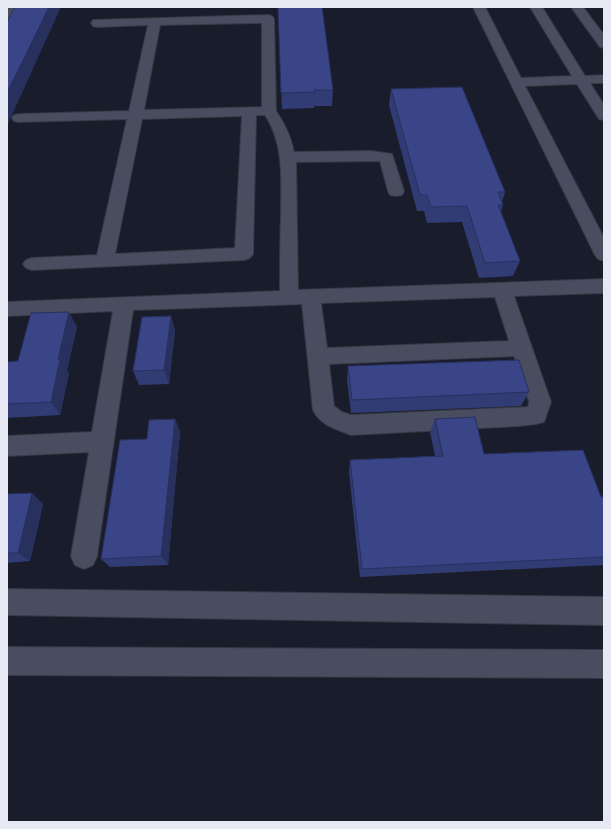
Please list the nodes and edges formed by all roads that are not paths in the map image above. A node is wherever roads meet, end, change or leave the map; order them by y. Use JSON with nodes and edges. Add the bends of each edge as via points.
{"nodes":[{"id":1,"x":15,"y":7,"type":"edge"},
{"id":2,"x":479,"y":7,"type":"edge"},
{"id":3,"x":536,"y":7,"type":"edge"},
{"id":4,"x":577,"y":7,"type":"edge"},
{"id":5,"x":155,"y":22,"type":"junction"},
{"id":6,"x":7,"y":23,"type":"edge"},
{"id":7,"x":97,"y":23,"type":"dead end"},
{"id":8,"x":604,"y":44,"type":"edge"},
{"id":9,"x":604,"y":79,"type":"edge"},
{"id":10,"x":582,"y":80,"type":"junction"},
{"id":11,"x":516,"y":82,"type":"junction"},
{"id":12,"x":269,"y":110,"type":"junction"},
{"id":13,"x":249,"y":111,"type":"junction"},
{"id":14,"x":136,"y":114,"type":"junction"},
{"id":15,"x":604,"y":116,"type":"edge"},
{"id":16,"x":19,"y":118,"type":"dead end"},
{"id":17,"x":287,"y":157,"type":"junction"},
{"id":18,"x":396,"y":190,"type":"dead end"},
{"id":19,"x":604,"y":255,"type":"edge"},
{"id":20,"x":105,"y":260,"type":"junction"},
{"id":21,"x":32,"y":264,"type":"dead end"},
{"id":22,"x":604,"y":286,"type":"edge"},
{"id":23,"x":502,"y":289,"type":"junction"},
{"id":24,"x":311,"y":296,"type":"junction"},
{"id":25,"x":289,"y":297,"type":"junction"},
{"id":26,"x":124,"y":303,"type":"junction"},
{"id":27,"x":7,"y":309,"type":"edge"},
{"id":28,"x":522,"y":348,"type":"junction"},
{"id":29,"x":318,"y":356,"type":"junction"},
{"id":30,"x":102,"y":440,"type":"junction"},
{"id":31,"x":7,"y":446,"type":"edge"},
{"id":32,"x":84,"y":556,"type":"dead end"},
{"id":33,"x":7,"y":602,"type":"edge"},
{"id":34,"x":604,"y":611,"type":"edge"},
{"id":35,"x":7,"y":661,"type":"edge"},
{"id":36,"x":604,"y":664,"type":"edge"}],
"edges":[{"from":1,"to":6,"type":"street"},
{"from":2,"to":11,"type":"street"},
{"from":3,"to":10,"type":"street"},
{"from":4,"to":8,"type":"street"},
{"from":5,"to":7,"type":"street"},
{"from":5,"to":12,"type":"street","via":[[268,19]]},
{"from":5,"to":14,"type":"street"},
{"from":9,"to":10,"type":"street"},
{"from":10,"to":11,"type":"street"},
{"from":10,"to":15,"type":"street"},
{"from":11,"to":19,"type":"street"},
{"from":12,"to":13,"type":"street"},
{"from":12,"to":17,"type":"street","via":[[284,140]]},
{"from":13,"to":14,"type":"street"},
{"from":13,"to":20,"type":"street","via":[[244,254]]},
{"from":14,"to":16,"type":"street"},
{"from":14,"to":20,"type":"street"},
{"from":17,"to":18,"type":"street","via":[[387,157]]},
{"from":17,"to":25,"type":"street"},
{"from":20,"to":21,"type":"street"},
{"from":22,"to":23,"type":"street"},
{"from":23,"to":24,"type":"street"},
{"from":23,"to":28,"type":"street"},
{"from":24,"to":25,"type":"street"},
{"from":24,"to":29,"type":"street"},
{"from":25,"to":26,"type":"street"},
{"from":26,"to":27,"type":"street"},
{"from":26,"to":30,"type":"street"},
{"from":28,"to":29,"type":"street"},
{"from":28,"to":29,"type":"street","via":[[540,402],[536,415],[352,425],[334,419],[324,410]]},
{"from":30,"to":31,"type":"street"},
{"from":30,"to":32,"type":"street"},
{"from":33,"to":34,"type":"street"},
{"from":35,"to":36,"type":"street"}]}
